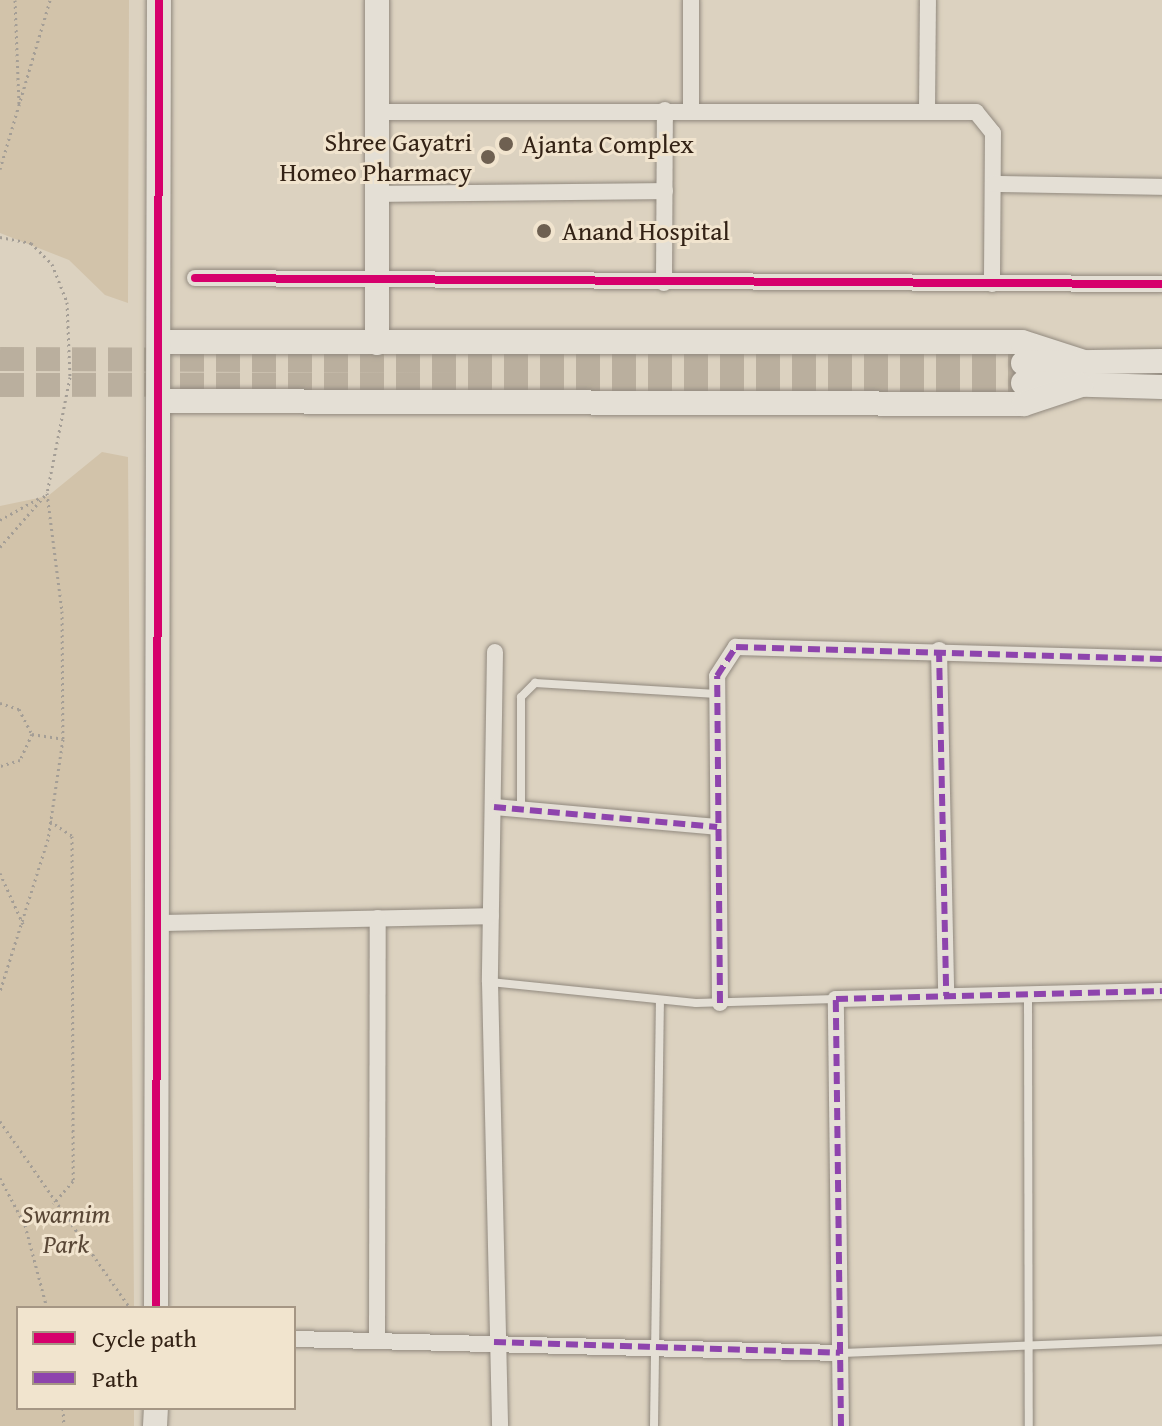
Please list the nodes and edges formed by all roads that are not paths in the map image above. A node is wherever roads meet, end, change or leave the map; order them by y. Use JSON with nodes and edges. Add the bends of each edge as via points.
{"nodes":[{"id":1,"x":159,"y":0,"type":"edge"},
{"id":2,"x":377,"y":0,"type":"edge"},
{"id":3,"x":691,"y":0,"type":"edge"},
{"id":4,"x":928,"y":0,"type":"edge"},
{"id":5,"x":665,"y":110,"type":"junction"},
{"id":6,"x":691,"y":110,"type":"junction"},
{"id":7,"x":927,"y":111,"type":"junction"},
{"id":8,"x":377,"y":112,"type":"junction"},
{"id":9,"x":994,"y":184,"type":"junction"},
{"id":10,"x":1162,"y":187,"type":"edge"},
{"id":11,"x":665,"y":191,"type":"junction"},
{"id":12,"x":377,"y":194,"type":"junction"},
{"id":13,"x":195,"y":278,"type":"dead end"},
{"id":14,"x":377,"y":281,"type":"junction"},
{"id":15,"x":664,"y":283,"type":"junction"},
{"id":16,"x":992,"y":284,"type":"junction"},
{"id":17,"x":1162,"y":284,"type":"edge"},
{"id":18,"x":159,"y":342,"type":"junction"},
{"id":19,"x":377,"y":343,"type":"junction"},
{"id":20,"x":1162,"y":361,"type":"edge"},
{"id":21,"x":1023,"y":373,"type":"tunnel mouth"},
{"id":22,"x":1083,"y":374,"type":"junction"},
{"id":23,"x":1162,"y":387,"type":"edge"},
{"id":24,"x":159,"y":401,"type":"junction"},
{"id":25,"x":939,"y":650,"type":"junction"},
{"id":26,"x":495,"y":652,"type":"dead end"},
{"id":27,"x":1162,"y":659,"type":"edge"},
{"id":28,"x":717,"y":694,"type":"junction"},
{"id":29,"x":494,"y":807,"type":"junction"},
{"id":30,"x":521,"y":809,"type":"junction"},
{"id":31,"x":717,"y":827,"type":"junction"},
{"id":32,"x":491,"y":916,"type":"junction"},
{"id":33,"x":378,"y":918,"type":"junction"},
{"id":34,"x":159,"y":923,"type":"junction"},
{"id":35,"x":490,"y":982,"type":"junction"},
{"id":36,"x":1162,"y":991,"type":"edge"},
{"id":37,"x":1028,"y":994,"type":"junction"},
{"id":38,"x":946,"y":996,"type":"junction"},
{"id":39,"x":836,"y":999,"type":"junction"},
{"id":40,"x":660,"y":1000,"type":"junction"},
{"id":41,"x":720,"y":1003,"type":"junction"},
{"id":42,"x":156,"y":1306,"type":"edge"},
{"id":43,"x":377,"y":1337,"type":"junction"},
{"id":44,"x":296,"y":1339,"type":"edge"},
{"id":45,"x":1162,"y":1340,"type":"edge"},
{"id":46,"x":494,"y":1342,"type":"junction"},
{"id":47,"x":1029,"y":1345,"type":"junction"},
{"id":48,"x":656,"y":1347,"type":"junction"},
{"id":49,"x":840,"y":1353,"type":"junction"},
{"id":50,"x":500,"y":1426,"type":"edge"},
{"id":51,"x":654,"y":1426,"type":"edge"},
{"id":52,"x":841,"y":1426,"type":"edge"},
{"id":53,"x":1029,"y":1426,"type":"edge"}],
"edges":[{"from":1,"to":18,"type":"street"},
{"from":2,"to":8,"type":"street"},
{"from":3,"to":6,"type":"street"},
{"from":4,"to":7,"type":"street"},
{"from":5,"to":6,"type":"street"},
{"from":5,"to":8,"type":"street"},
{"from":5,"to":11,"type":"street"},
{"from":6,"to":7,"type":"street"},
{"from":7,"to":9,"type":"street","via":[[986,115]]},
{"from":8,"to":12,"type":"street"},
{"from":9,"to":10,"type":"street"},
{"from":9,"to":16,"type":"street"},
{"from":11,"to":12,"type":"street"},
{"from":11,"to":15,"type":"street"},
{"from":12,"to":14,"type":"street"},
{"from":13,"to":14,"type":"street"},
{"from":14,"to":15,"type":"street"},
{"from":14,"to":19,"type":"street"},
{"from":15,"to":16,"type":"street"},
{"from":16,"to":17,"type":"street"},
{"from":18,"to":19,"type":"street"},
{"from":18,"to":24,"type":"street"},
{"from":19,"to":22,"type":"street","via":[[1022,342]]},
{"from":20,"to":22,"type":"street"},
{"from":21,"to":22,"type":"street"},
{"from":22,"to":23,"type":"street"},
{"from":22,"to":24,"type":"street","via":[[1024,404]]},
{"from":24,"to":34,"type":"street"},
{"from":25,"to":27,"type":"street"},
{"from":25,"to":28,"type":"street","via":[[750,642],[725,658]]},
{"from":25,"to":38,"type":"street"},
{"from":26,"to":29,"type":"street"},
{"from":28,"to":30,"type":"lane","via":[[535,683],[521,697]]},
{"from":28,"to":31,"type":"street"},
{"from":29,"to":30,"type":"street"},
{"from":29,"to":32,"type":"street"},
{"from":30,"to":31,"type":"street"},
{"from":31,"to":41,"type":"street"},
{"from":32,"to":33,"type":"street"},
{"from":32,"to":35,"type":"street"},
{"from":33,"to":34,"type":"street"},
{"from":33,"to":43,"type":"street"},
{"from":34,"to":42,"type":"street"},
{"from":35,"to":40,"type":"lane"},
{"from":35,"to":46,"type":"street"},
{"from":36,"to":37,"type":"street"},
{"from":37,"to":38,"type":"street"},
{"from":37,"to":47,"type":"lane"},
{"from":38,"to":39,"type":"street"},
{"from":39,"to":41,"type":"lane"},
{"from":39,"to":49,"type":"street"},
{"from":40,"to":41,"type":"lane"},
{"from":40,"to":48,"type":"lane"},
{"from":43,"to":44,"type":"street"},
{"from":43,"to":46,"type":"street"},
{"from":45,"to":47,"type":"lane"},
{"from":46,"to":48,"type":"street"},
{"from":46,"to":50,"type":"street"},
{"from":47,"to":49,"type":"lane"},
{"from":47,"to":53,"type":"lane"},
{"from":48,"to":49,"type":"street"},
{"from":48,"to":51,"type":"lane"},
{"from":49,"to":52,"type":"street"}]}
